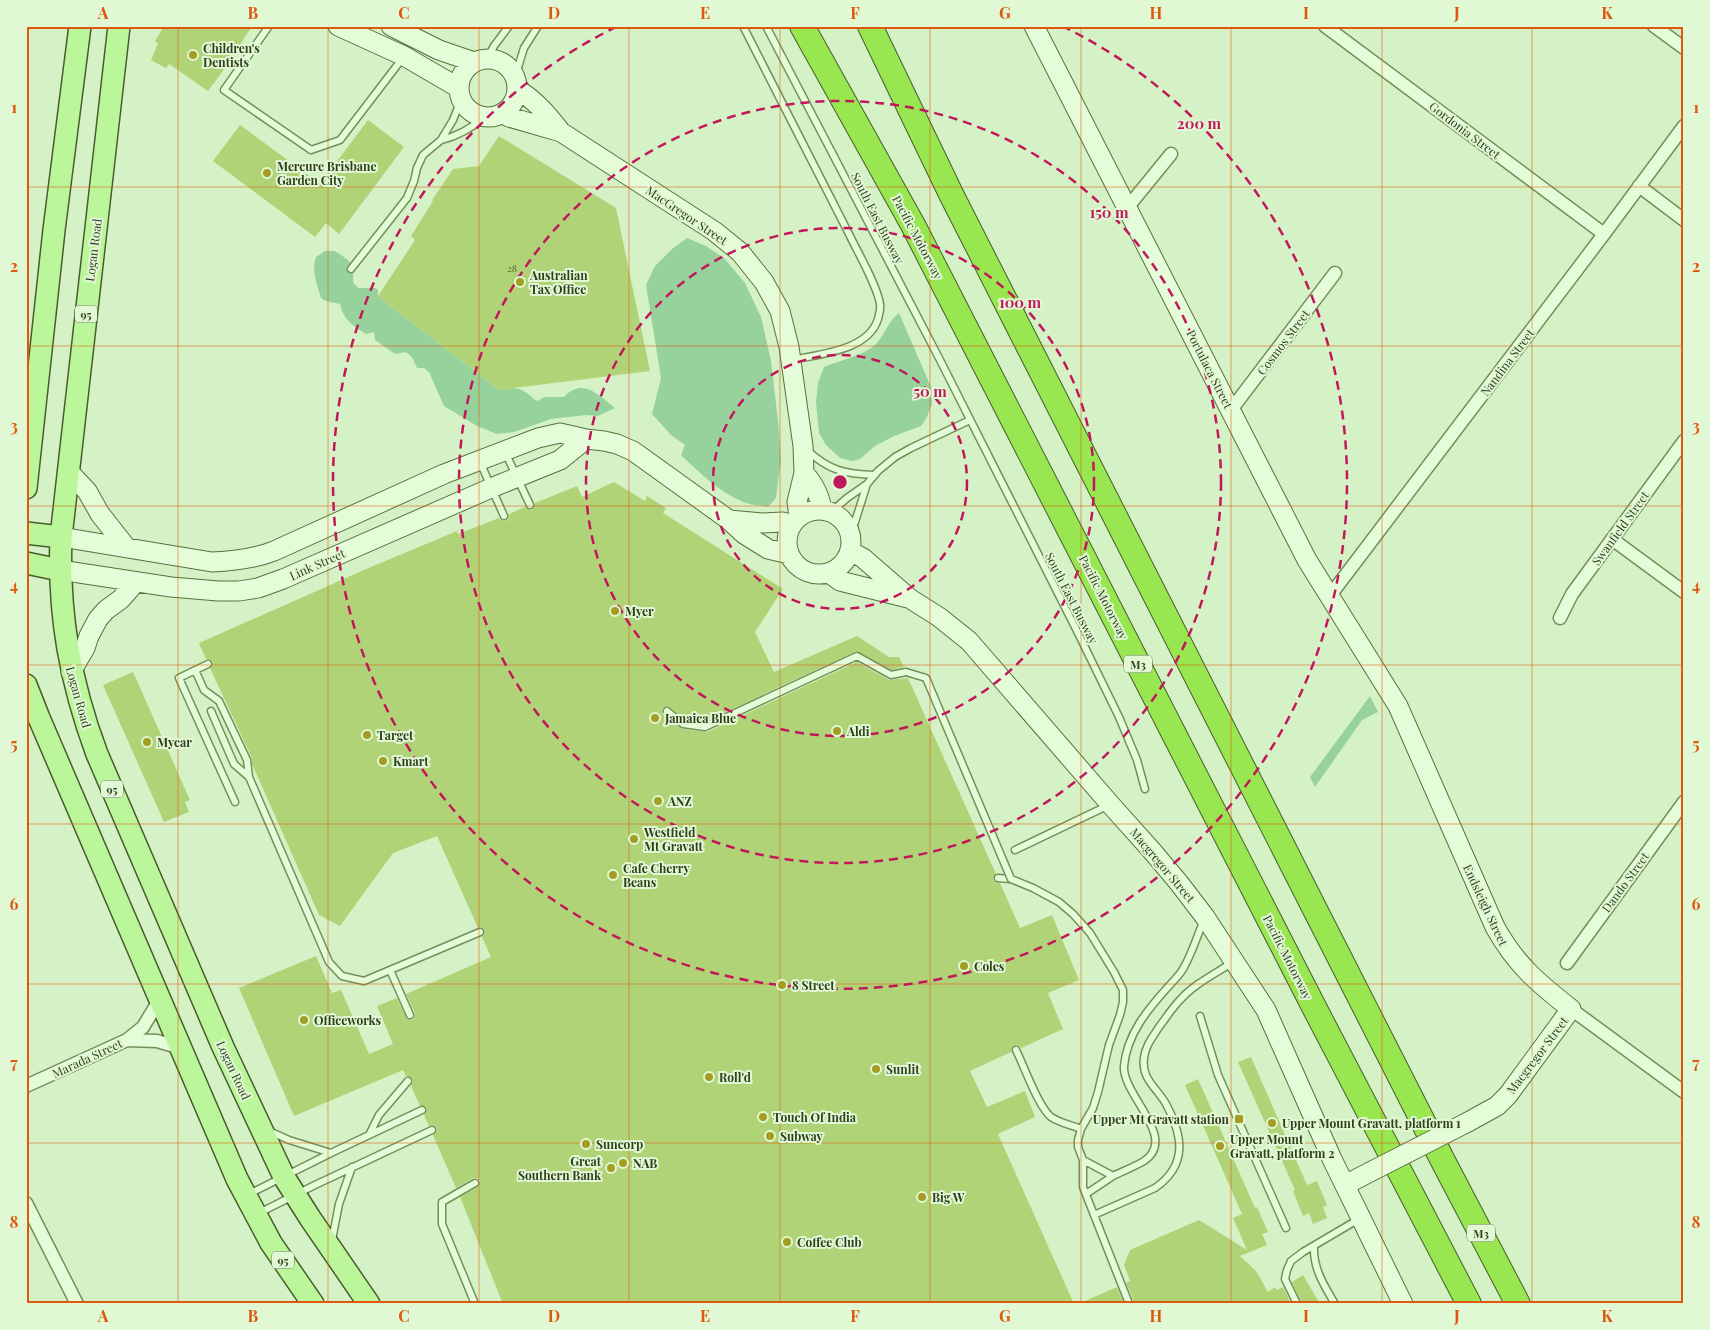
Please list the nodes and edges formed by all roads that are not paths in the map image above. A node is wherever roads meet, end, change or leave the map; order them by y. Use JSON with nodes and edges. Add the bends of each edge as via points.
{"nodes":[{"id":1,"x":80,"y":26,"type":"edge"},
{"id":2,"x":119,"y":26,"type":"edge"},
{"id":3,"x":269,"y":26,"type":"edge"},
{"id":4,"x":338,"y":26,"type":"edge"},
{"id":5,"x":391,"y":26,"type":"edge"},
{"id":6,"x":510,"y":26,"type":"edge"},
{"id":7,"x":538,"y":26,"type":"edge"},
{"id":8,"x":744,"y":26,"type":"edge"},
{"id":9,"x":766,"y":26,"type":"edge"},
{"id":10,"x":802,"y":26,"type":"edge"},
{"id":11,"x":870,"y":26,"type":"edge"},
{"id":12,"x":1034,"y":26,"type":"edge"},
{"id":13,"x":1325,"y":26,"type":"edge"},
{"id":14,"x":1654,"y":26,"type":"edge"},
{"id":15,"x":1684,"y":48,"type":"edge"},
{"id":16,"x":404,"y":56,"type":"junction"},
{"id":17,"x":480,"y":60,"type":"junction"},
{"id":18,"x":516,"y":83,"type":"junction"},
{"id":19,"x":460,"y":94,"type":"junction"},
{"id":20,"x":504,"y":113,"type":"junction"},
{"id":21,"x":484,"y":117,"type":"junction"},
{"id":22,"x":1684,"y":126,"type":"edge"},
{"id":23,"x":561,"y":132,"type":"junction"},
{"id":24,"x":441,"y":140,"type":"junction"},
{"id":25,"x":1171,"y":154,"type":"dead end"},
{"id":26,"x":1639,"y":186,"type":"junction"},
{"id":27,"x":1127,"y":208,"type":"junction"},
{"id":28,"x":1684,"y":220,"type":"edge"},
{"id":29,"x":1604,"y":234,"type":"junction"},
{"id":30,"x":351,"y":269,"type":"dead end"},
{"id":31,"x":1335,"y":273,"type":"dead end"},
{"id":32,"x":791,"y":360,"type":"junction"},
{"id":33,"x":1231,"y":410,"type":"junction"},
{"id":34,"x":970,"y":420,"type":"junction"},
{"id":35,"x":586,"y":439,"type":"junction"},
{"id":36,"x":1684,"y":441,"type":"edge"},
{"id":37,"x":803,"y":446,"type":"junction"},
{"id":38,"x":504,"y":451,"type":"junction"},
{"id":39,"x":480,"y":460,"type":"junction"},
{"id":40,"x":68,"y":471,"type":"junction"},
{"id":41,"x":804,"y":473,"type":"junction"},
{"id":42,"x":875,"y":475,"type":"junction"},
{"id":43,"x":517,"y":478,"type":"junction"},
{"id":44,"x":867,"y":484,"type":"junction"},
{"id":45,"x":26,"y":488,"type":"edge"},
{"id":46,"x":491,"y":488,"type":"junction"},
{"id":47,"x":530,"y":505,"type":"dead end"},
{"id":48,"x":826,"y":511,"type":"junction"},
{"id":49,"x":504,"y":516,"type":"dead end"},
{"id":50,"x":729,"y":520,"type":"junction"},
{"id":51,"x":795,"y":521,"type":"junction"},
{"id":52,"x":849,"y":532,"type":"junction"},
{"id":53,"x":26,"y":533,"type":"edge"},
{"id":54,"x":61,"y":537,"type":"junction"},
{"id":55,"x":1612,"y":539,"type":"junction"},
{"id":56,"x":126,"y":547,"type":"junction"},
{"id":57,"x":850,"y":551,"type":"junction"},
{"id":58,"x":789,"y":554,"type":"junction"},
{"id":59,"x":26,"y":563,"type":"edge"},
{"id":60,"x":60,"y":570,"type":"junction"},
{"id":61,"x":829,"y":572,"type":"junction"},
{"id":62,"x":136,"y":582,"type":"junction"},
{"id":63,"x":1684,"y":592,"type":"edge"},
{"id":64,"x":1329,"y":597,"type":"junction"},
{"id":65,"x":909,"y":598,"type":"junction"},
{"id":66,"x":1560,"y":618,"type":"dead end"},
{"id":67,"x":208,"y":664,"type":"dead end"},
{"id":68,"x":195,"y":670,"type":"junction"},
{"id":69,"x":71,"y":672,"type":"junction"},
{"id":70,"x":26,"y":685,"type":"edge"},
{"id":71,"x":1398,"y":706,"type":"joint"},
{"id":72,"x":211,"y":711,"type":"dead end"},
{"id":73,"x":667,"y":711,"type":"dead end"},
{"id":74,"x":249,"y":777,"type":"junction"},
{"id":75,"x":1145,"y":789,"type":"dead end"},
{"id":76,"x":235,"y":802,"type":"dead end"},
{"id":77,"x":1684,"y":802,"type":"edge"},
{"id":78,"x":1110,"y":804,"type":"junction"},
{"id":79,"x":1016,"y":850,"type":"dead end"},
{"id":80,"x":998,"y":878,"type":"dead end"},
{"id":81,"x":1011,"y":878,"type":"junction"},
{"id":82,"x":1205,"y":917,"type":"junction"},
{"id":83,"x":480,"y":932,"type":"dead end"},
{"id":84,"x":1234,"y":961,"type":"junction"},
{"id":85,"x":1567,"y":962,"type":"dead end"},
{"id":86,"x":390,"y":970,"type":"junction"},
{"id":87,"x":160,"y":999,"type":"junction"},
{"id":88,"x":1571,"y":1009,"type":"junction"},
{"id":89,"x":410,"y":1014,"type":"dead end"},
{"id":90,"x":1200,"y":1016,"type":"dead end"},
{"id":91,"x":128,"y":1040,"type":"junction"},
{"id":92,"x":181,"y":1048,"type":"junction"},
{"id":93,"x":1016,"y":1050,"type":"dead end"},
{"id":94,"x":408,"y":1081,"type":"dead end"},
{"id":95,"x":26,"y":1086,"type":"edge"},
{"id":96,"x":1684,"y":1092,"type":"edge"},
{"id":97,"x":422,"y":1110,"type":"dead end"},
{"id":98,"x":261,"y":1128,"type":"junction"},
{"id":99,"x":1081,"y":1129,"type":"junction"},
{"id":100,"x":432,"y":1130,"type":"dead end"},
{"id":101,"x":369,"y":1135,"type":"junction"},
{"id":102,"x":331,"y":1152,"type":"junction"},
{"id":103,"x":1083,"y":1160,"type":"junction"},
{"id":104,"x":352,"y":1167,"type":"junction"},
{"id":105,"x":1113,"y":1176,"type":"junction"},
{"id":106,"x":284,"y":1177,"type":"junction"},
{"id":107,"x":475,"y":1183,"type":"dead end"},
{"id":108,"x":1345,"y":1185,"type":"junction"},
{"id":109,"x":1086,"y":1194,"type":"junction"},
{"id":110,"x":246,"y":1195,"type":"junction"},
{"id":111,"x":295,"y":1195,"type":"junction"},
{"id":112,"x":26,"y":1203,"type":"edge"},
{"id":113,"x":256,"y":1215,"type":"junction"},
{"id":114,"x":1094,"y":1216,"type":"junction"},
{"id":115,"x":1360,"y":1219,"type":"junction"},
{"id":116,"x":1286,"y":1228,"type":"dead end"},
{"id":117,"x":1314,"y":1246,"type":"junction"},
{"id":118,"x":330,"y":1247,"type":"junction"},
{"id":119,"x":1128,"y":1301,"type":"dead end"},
{"id":120,"x":74,"y":1303,"type":"edge"},
{"id":121,"x":314,"y":1304,"type":"edge"},
{"id":122,"x":369,"y":1304,"type":"edge"},
{"id":123,"x":475,"y":1304,"type":"edge"},
{"id":124,"x":1297,"y":1304,"type":"edge"},
{"id":125,"x":1336,"y":1304,"type":"edge"},
{"id":126,"x":1403,"y":1304,"type":"edge"},
{"id":127,"x":1469,"y":1304,"type":"edge"},
{"id":128,"x":1518,"y":1304,"type":"edge"}],
"edges":[{"from":1,"to":45,"type":"main road"},
{"from":2,"to":40,"type":"main road","name":"Logan Road","number":"95"},
{"from":3,"to":16,"type":"lane","via":[[224,90],[311,150],[340,140]]},
{"from":4,"to":16,"type":"street"},
{"from":5,"to":17,"type":"street","via":[[439,50]]},
{"from":6,"to":17,"type":"lane"},
{"from":7,"to":18,"type":"lane","via":[[524,48]]},
{"from":8,"to":32,"type":"lane","via":[[849,234],[881,306],[876,324],[858,343]]},
{"from":9,"to":34,"type":"lane","name":"South East Busway"},
{"from":10,"to":127,"type":"highway","name":"Pacific Motorway","number":"M3","via":[[913,225]]},
{"from":11,"to":128,"type":"highway","number":"M3","via":[[952,196]]},
{"from":12,"to":27,"type":"street","name":"Portulaca Street"},
{"from":13,"to":29,"type":"street","name":"Gordonia Street"},
{"from":14,"to":15,"type":"street"},
{"from":16,"to":19,"type":"street"},
{"from":17,"to":18,"type":"street","via":[[504,63],[511,69]]},
{"from":17,"to":19,"type":"street","via":[[463,73]]},
{"from":18,"to":20,"type":"street","via":[[515,98]]},
{"from":18,"to":23,"type":"street","name":"MacGregor Street"},
{"from":19,"to":21,"type":"street","via":[[467,108]]},
{"from":19,"to":24,"type":"lane","via":[[449,128]]},
{"from":20,"to":21,"type":"street"},
{"from":20,"to":23,"type":"street","name":"MacGregor Street"},
{"from":21,"to":24,"type":"lane","via":[[457,136]]},
{"from":22,"to":26,"type":"street","name":"Nandina Street"},
{"from":23,"to":32,"type":"street","name":"MacGregor Street","via":[[714,231],[740,252],[764,282],[780,312]]},
{"from":24,"to":30,"type":"lane","via":[[424,155],[408,198]]},
{"from":25,"to":27,"type":"street"},
{"from":26,"to":28,"type":"street"},
{"from":26,"to":29,"type":"street","name":"Nandina Street"},
{"from":27,"to":33,"type":"street","name":"Portulaca Street"},
{"from":29,"to":64,"type":"street","name":"Nandina Street"},
{"from":31,"to":33,"type":"street","name":"Cosmos Street"},
{"from":32,"to":37,"type":"street","name":"MacGregor Street"},
{"from":33,"to":64,"type":"street","name":"Portulaca Street"},
{"from":34,"to":42,"type":"lane","via":[[911,448]]},
{"from":34,"to":75,"type":"lane","name":"South East Busway","via":[[1119,717]]},
{"from":35,"to":38,"type":"street","via":[[560,432]]},
{"from":35,"to":43,"type":"street","name":"Link Street","via":[[560,460]]},
{"from":35,"to":50,"type":"street","via":[[611,442],[633,451]]},
{"from":36,"to":55,"type":"street","name":"Swanfield Street"},
{"from":37,"to":41,"type":"street","name":"MacGregor Street"},
{"from":37,"to":42,"type":"lane","via":[[830,468]]},
{"from":38,"to":39,"type":"street"},
{"from":38,"to":43,"type":"lane"},
{"from":39,"to":46,"type":"lane"},
{"from":39,"to":56,"type":"street","via":[[256,558],[212,562]]},
{"from":40,"to":54,"type":"main road","name":"Logan Road","number":"95"},
{"from":40,"to":56,"type":"street","via":[[87,491]]},
{"from":41,"to":48,"type":"street"},
{"from":41,"to":51,"type":"street","name":"MacGregor Street"},
{"from":42,"to":44,"type":"lane"},
{"from":43,"to":46,"type":"street","name":"Link Street"},
{"from":43,"to":47,"type":"lane"},
{"from":44,"to":48,"type":"lane"},
{"from":44,"to":52,"type":"lane"},
{"from":46,"to":49,"type":"lane"},
{"from":46,"to":62,"type":"street","name":"Link Street","via":[[258,588],[218,591]]},
{"from":48,"to":51,"type":"street","via":[[814,510]]},
{"from":48,"to":52,"type":"street","via":[[839,517]]},
{"from":50,"to":51,"type":"street"},
{"from":50,"to":58,"type":"street","via":[[768,549]]},
{"from":51,"to":58,"type":"street","via":[[786,544]]},
{"from":52,"to":57,"type":"street"},
{"from":53,"to":54,"type":"main road"},
{"from":54,"to":56,"type":"street"},
{"from":54,"to":60,"type":"main road","name":"Logan Road","number":"95"},
{"from":55,"to":63,"type":"street"},
{"from":55,"to":66,"type":"street","name":"Swanfield Street","via":[[1572,594]]},
{"from":57,"to":61,"type":"street","via":[[838,568]]},
{"from":57,"to":65,"type":"street","name":"Macgregor Street","via":[[863,558]]},
{"from":58,"to":61,"type":"street","via":[[801,569],[810,573]]},
{"from":59,"to":60,"type":"main road","name":"Link Street"},
{"from":60,"to":62,"type":"street","name":"Link Street"},
{"from":60,"to":69,"type":"main road","name":"Logan Road","number":"95","via":[[62,617]]},
{"from":61,"to":65,"type":"street","name":"Macgregor Street","via":[[840,581]]},
{"from":62,"to":69,"type":"street","via":[[98,618]]},
{"from":64,"to":71,"type":"street","name":"Portulaca Street"},
{"from":65,"to":78,"type":"street","name":"Macgregor Street","via":[[969,641]]},
{"from":67,"to":68,"type":"lane"},
{"from":68,"to":74,"type":"lane","via":[[204,690],[219,701],[247,760]]},
{"from":68,"to":76,"type":"lane","via":[[179,678]]},
{"from":69,"to":98,"type":"main road","name":"Logan Road","number":"95","via":[[97,754]]},
{"from":70,"to":87,"type":"main road","number":"95"},
{"from":71,"to":88,"type":"street","name":"Endsleigh Street","via":[[1507,950],[1536,982]]},
{"from":72,"to":74,"type":"lane","via":[[234,764]]},
{"from":73,"to":81,"type":"lane","bridge":true,"via":[[683,724],[705,727],[857,656],[891,675],[906,672],[926,678]]},
{"from":74,"to":86,"type":"lane","via":[[329,962],[342,976],[364,981]]},
{"from":77,"to":85,"type":"street","name":"Dando Street"},
{"from":78,"to":79,"type":"lane"},
{"from":78,"to":82,"type":"street","name":"Macgregor Street","via":[[1159,858]]},
{"from":80,"to":81,"type":"lane"},
{"from":81,"to":99,"type":"lane","bridge":true,"via":[[1059,902],[1073,914],[1090,933],[1123,990],[1120,1015],[1098,1092]]},
{"from":82,"to":84,"type":"street","name":"Macgregor Street"},
{"from":82,"to":105,"type":"lane","via":[[1182,971],[1148,1010],[1126,1052],[1126,1079],[1153,1127],[1155,1146],[1145,1160]]},
{"from":83,"to":86,"type":"lane"},
{"from":84,"to":108,"type":"street","name":"Macgregor Street","via":[[1266,1010]]},
{"from":84,"to":114,"type":"lane","via":[[1180,1000],[1146,1048],[1143,1069],[1166,1104],[1179,1133],[1180,1152],[1176,1163],[1163,1183]]},
{"from":86,"to":89,"type":"lane"},
{"from":87,"to":91,"type":"street","name":"Marada Street","via":[[143,1027]]},
{"from":87,"to":92,"type":"main road","number":"95"},
{"from":88,"to":96,"type":"street","name":"Endsleigh Street"},
{"from":88,"to":108,"type":"street","name":"Macgregor Street","bridge":true,"via":[[1497,1106]]},
{"from":90,"to":116,"type":"lane","via":[[1218,1075]]},
{"from":91,"to":92,"type":"street","via":[[157,1041]]},
{"from":91,"to":95,"type":"street","name":"Marada Street"},
{"from":92,"to":110,"type":"main road","number":"95"},
{"from":93,"to":99,"type":"lane","via":[[1050,1116]]},
{"from":94,"to":101,"type":"lane","via":[[379,1115]]},
{"from":97,"to":101,"type":"lane"},
{"from":98,"to":102,"type":"lane","via":[[288,1140]]},
{"from":98,"to":106,"type":"main road","name":"Logan Road","number":"95"},
{"from":99,"to":103,"type":"lane","via":[[1078,1147]]},
{"from":100,"to":104,"type":"lane"},
{"from":101,"to":102,"type":"lane"},
{"from":102,"to":106,"type":"lane"},
{"from":103,"to":105,"type":"lane"},
{"from":103,"to":109,"type":"lane"},
{"from":104,"to":111,"type":"lane"},
{"from":104,"to":118,"type":"lane","via":[[338,1204]]},
{"from":105,"to":109,"type":"lane"},
{"from":106,"to":110,"type":"lane"},
{"from":106,"to":111,"type":"main road","name":"Logan Road","number":"95"},
{"from":107,"to":123,"type":"lane","via":[[442,1202],[442,1224]]},
{"from":108,"to":115,"type":"street","name":"Macgregor Street"},
{"from":109,"to":114,"type":"lane"},
{"from":110,"to":113,"type":"main road","number":"95"},
{"from":111,"to":113,"type":"lane"},
{"from":111,"to":118,"type":"main road","name":"Logan Road","number":"95"},
{"from":112,"to":120,"type":"street"},
{"from":113,"to":121,"type":"main road","number":"95","via":[[271,1243]]},
{"from":114,"to":119,"type":"lane"},
{"from":115,"to":117,"type":"lane"},
{"from":115,"to":126,"type":"street","name":"Macgregor Street"},
{"from":117,"to":124,"type":"lane","via":[[1295,1258],[1285,1276]]},
{"from":117,"to":125,"type":"lane","via":[[1314,1263]]},
{"from":118,"to":122,"type":"main road","name":"Logan Road","number":"95"}]}
